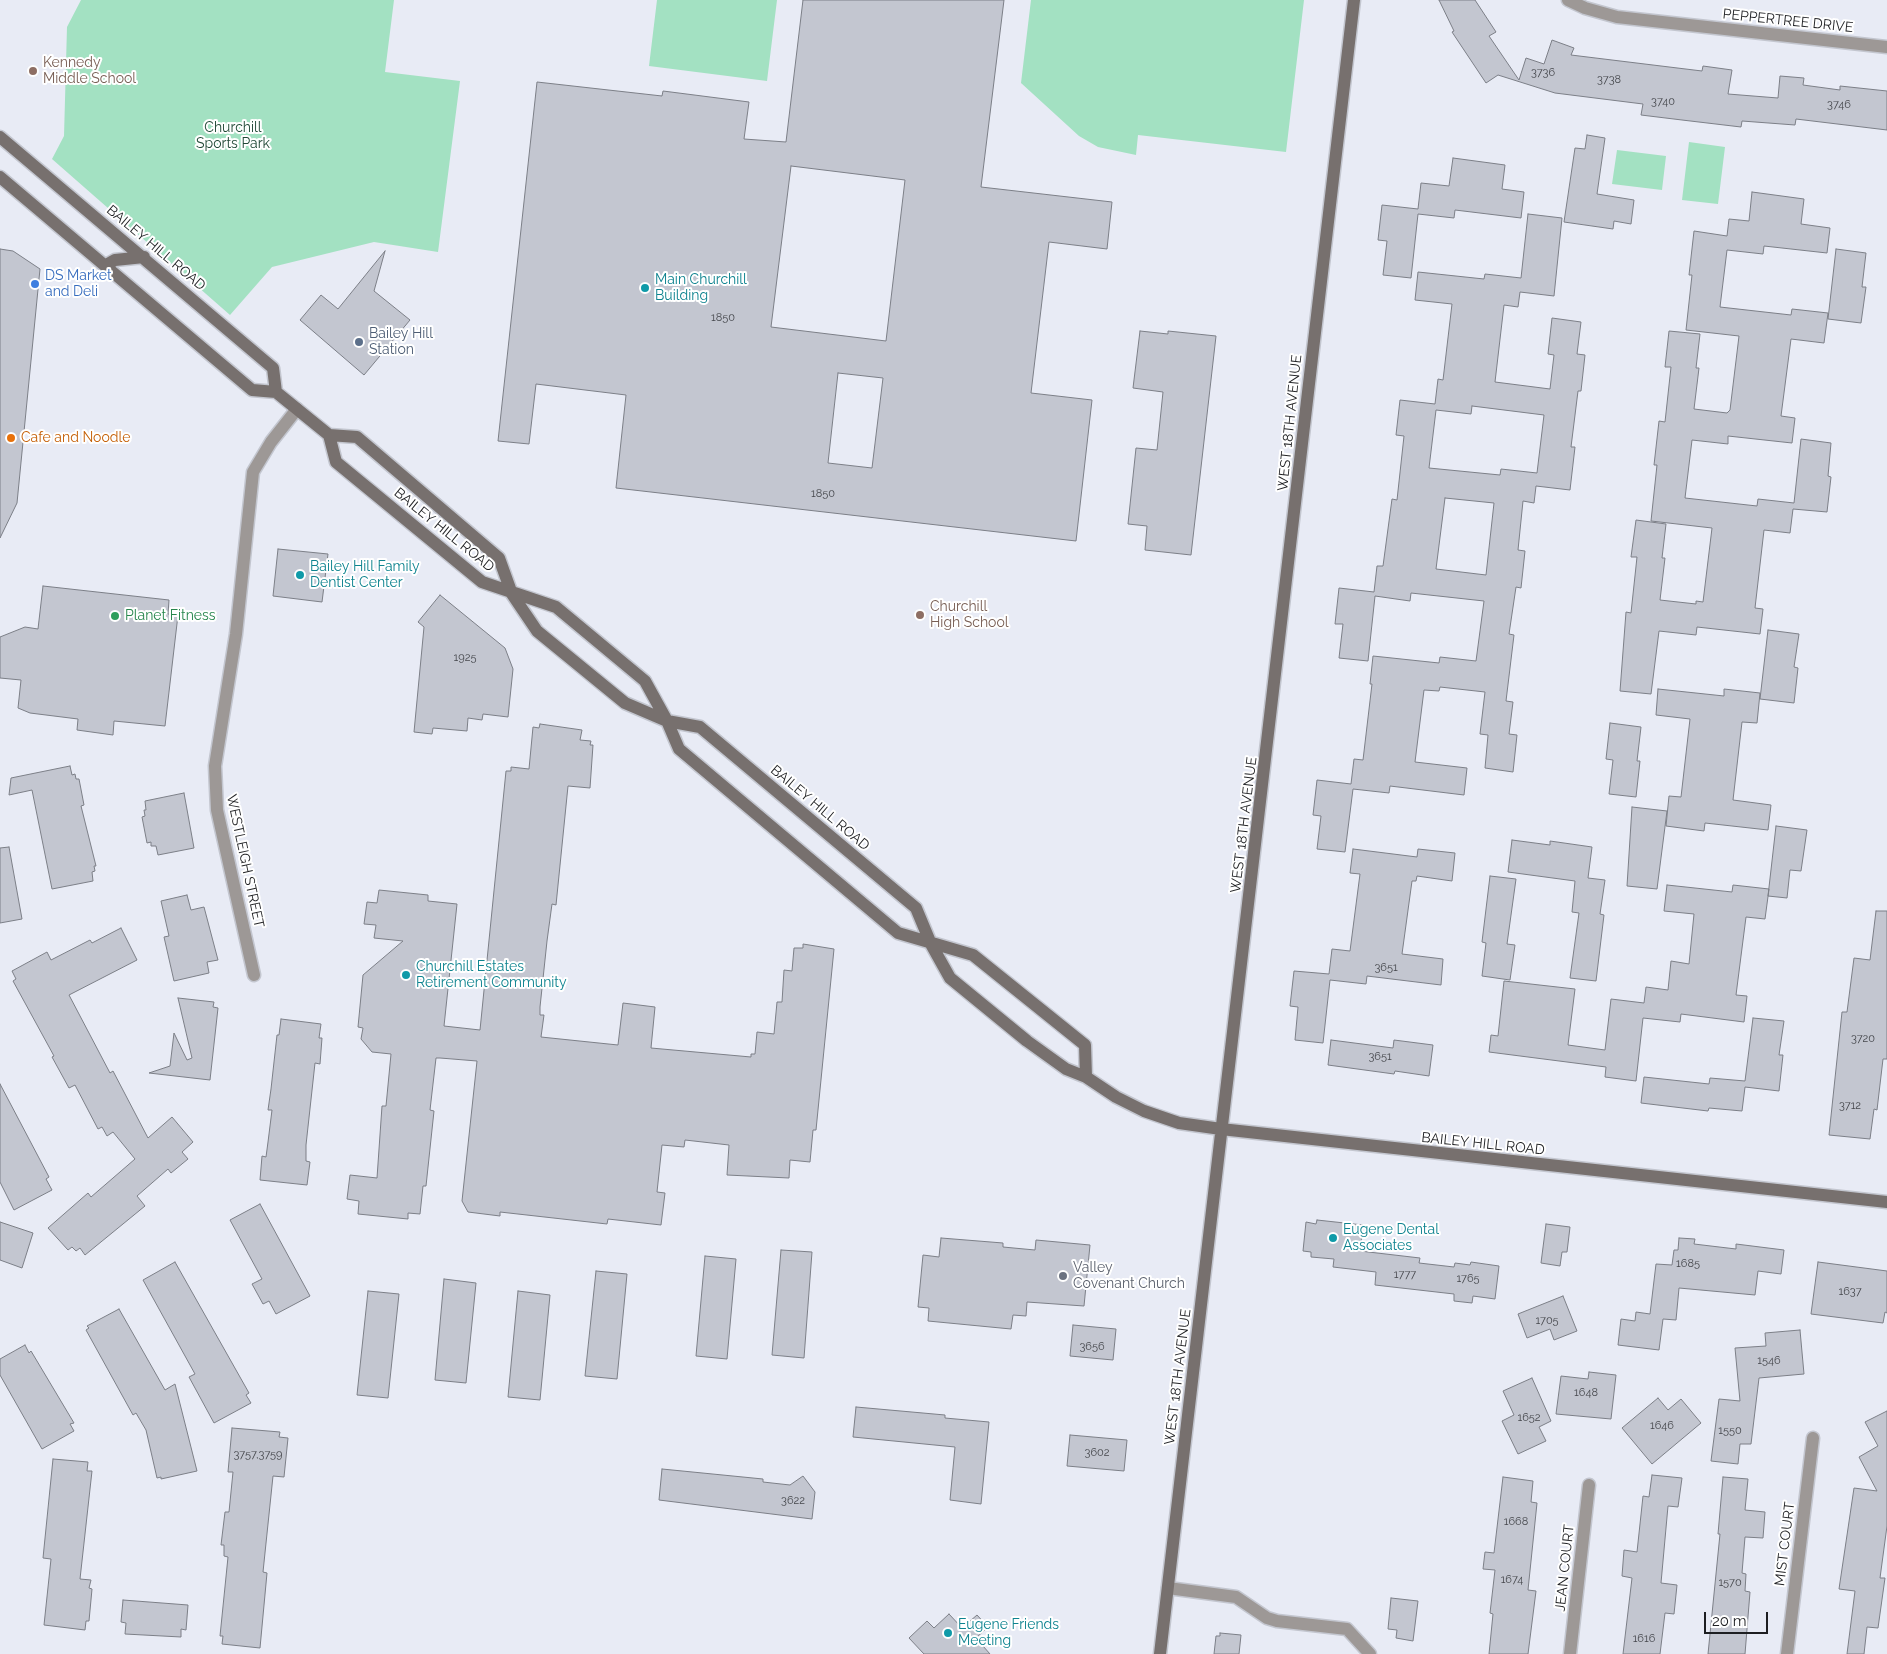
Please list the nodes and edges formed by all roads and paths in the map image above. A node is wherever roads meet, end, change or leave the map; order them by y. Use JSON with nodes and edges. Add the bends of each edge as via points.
{"nodes":[{"id":1,"x":1354,"y":0,"type":"edge"},
{"id":2,"x":1568,"y":0,"type":"edge"},
{"id":3,"x":1887,"y":47,"type":"edge"},
{"id":4,"x":0,"y":137,"type":"edge"},
{"id":5,"x":0,"y":177,"type":"edge"},
{"id":6,"x":144,"y":257,"type":"junction"},
{"id":7,"x":106,"y":265,"type":"junction"},
{"id":8,"x":276,"y":392,"type":"junction"},
{"id":9,"x":297,"y":409,"type":"junction"},
{"id":10,"x":329,"y":435,"type":"junction"},
{"id":11,"x":512,"y":594,"type":"junction"},
{"id":12,"x":667,"y":721,"type":"junction"},
{"id":13,"x":931,"y":944,"type":"junction"},
{"id":14,"x":254,"y":975,"type":"dead end"},
{"id":15,"x":1086,"y":1077,"type":"junction"},
{"id":16,"x":1221,"y":1129,"type":"junction"},
{"id":17,"x":1887,"y":1202,"type":"edge"},
{"id":18,"x":1813,"y":1438,"type":"dead end"},
{"id":19,"x":1590,"y":1485,"type":"dead end"},
{"id":20,"x":1168,"y":1588,"type":"junction"},
{"id":21,"x":1160,"y":1654,"type":"edge"},
{"id":22,"x":1370,"y":1654,"type":"edge"},
{"id":23,"x":1570,"y":1654,"type":"edge"},
{"id":24,"x":1787,"y":1654,"type":"edge"}],
"edges":[{"from":1,"to":16,"type":"main road","name":"WEST 18TH AVENUE"},
{"from":2,"to":3,"type":"street","name":"PEPPERTREE DRIVE","via":[[1618,17]]},
{"from":4,"to":6,"type":"main road","name":"BAILEY HILL ROAD"},
{"from":5,"to":7,"type":"main road"},
{"from":6,"to":7,"type":"main road","via":[[115,260]]},
{"from":6,"to":8,"type":"main road","name":"BAILEY HILL ROAD","via":[[273,368]]},
{"from":7,"to":8,"type":"main road","via":[[252,390]]},
{"from":8,"to":9,"type":"main road"},
{"from":9,"to":10,"type":"main road"},
{"from":9,"to":14,"type":"street","name":"WESTLEIGH STREET","via":[[253,472],[236,634],[215,766],[218,810]]},
{"from":10,"to":11,"type":"main road","name":"BAILEY HILL ROAD","via":[[336,462],[482,582]]},
{"from":10,"to":11,"type":"main road","name":"BAILEY HILL ROAD","via":[[357,437],[499,558]]},
{"from":11,"to":12,"type":"main road","name":"BAILEY HILL ROAD","via":[[537,631],[625,703]]},
{"from":11,"to":12,"type":"main road","name":"BAILEY HILL ROAD","via":[[556,607],[646,680]]},
{"from":12,"to":13,"type":"main road","name":"BAILEY HILL ROAD","via":[[679,749],[898,934]]},
{"from":12,"to":13,"type":"main road","name":"BAILEY HILL ROAD","via":[[700,727],[916,908]]},
{"from":13,"to":15,"type":"main road","name":"BAILEY HILL ROAD","via":[[950,978],[1027,1041],[1066,1068]]},
{"from":13,"to":15,"type":"main road","name":"BAILEY HILL ROAD","via":[[973,955],[1086,1045]]},
{"from":15,"to":16,"type":"main road","name":"BAILEY HILL ROAD","via":[[1144,1111],[1179,1123]]},
{"from":16,"to":17,"type":"main road","name":"BAILEY HILL ROAD"},
{"from":16,"to":20,"type":"main road","name":"WEST 18TH AVENUE"},
{"from":18,"to":24,"type":"street","name":"MIST COURT"},
{"from":19,"to":23,"type":"street","name":"JEAN COURT"},
{"from":20,"to":21,"type":"main road","name":"WEST 18TH AVENUE"},
{"from":20,"to":22,"type":"street","via":[[1236,1597],[1277,1621],[1347,1629]]}]}
